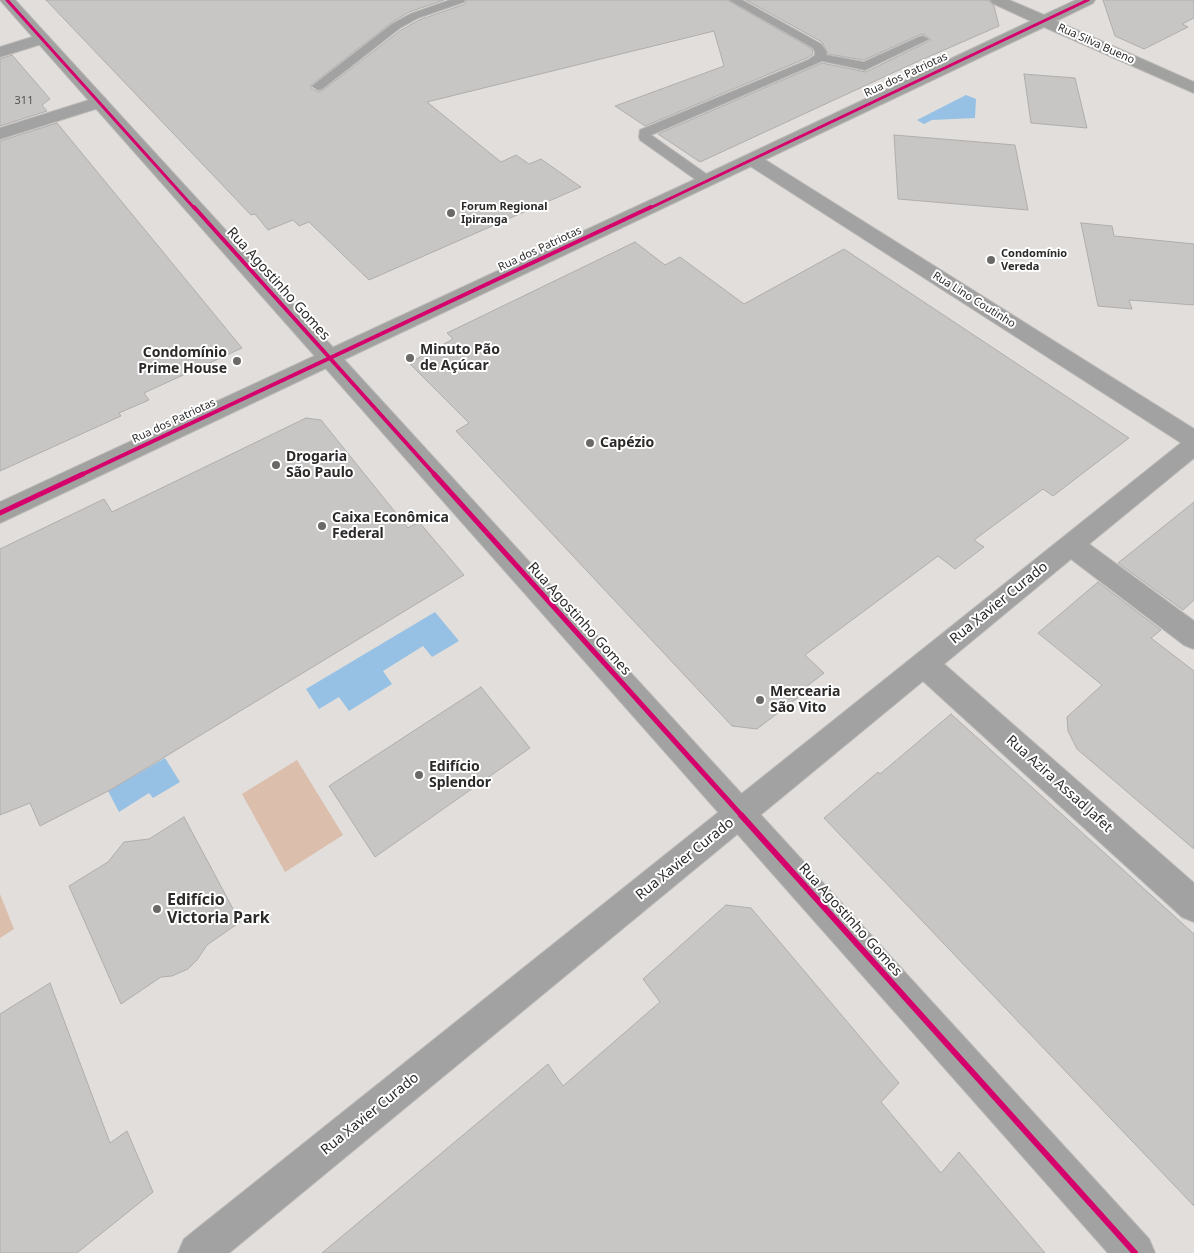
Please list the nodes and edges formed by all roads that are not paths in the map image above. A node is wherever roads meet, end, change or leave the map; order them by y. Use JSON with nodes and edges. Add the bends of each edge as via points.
{"nodes":[{"id":1,"x":7,"y":0,"type":"edge"},
{"id":2,"x":460,"y":0,"type":"edge"},
{"id":3,"x":734,"y":0,"type":"edge"},
{"id":4,"x":997,"y":0,"type":"edge"},
{"id":5,"x":1088,"y":0,"type":"edge"},
{"id":6,"x":1044,"y":21,"type":"junction"},
{"id":7,"x":42,"y":39,"type":"junction"},
{"id":8,"x":923,"y":40,"type":"dead end"},
{"id":9,"x":0,"y":52,"type":"edge"},
{"id":10,"x":820,"y":57,"type":"junction"},
{"id":11,"x":318,"y":86,"type":"dead end"},
{"id":12,"x":1194,"y":88,"type":"edge"},
{"id":13,"x":99,"y":102,"type":"junction"},
{"id":14,"x":0,"y":134,"type":"edge"},
{"id":15,"x":753,"y":160,"type":"junction"},
{"id":16,"x":707,"y":181,"type":"junction"},
{"id":17,"x":330,"y":359,"type":"junction"},
{"id":18,"x":1194,"y":440,"type":"edge"},
{"id":19,"x":1194,"y":445,"type":"edge"},
{"id":20,"x":0,"y":513,"type":"edge"},
{"id":21,"x":1070,"y":545,"type":"junction"},
{"id":22,"x":1194,"y":637,"type":"edge"},
{"id":23,"x":924,"y":664,"type":"junction"},
{"id":24,"x":740,"y":814,"type":"junction"},
{"id":25,"x":1194,"y":905,"type":"edge"},
{"id":26,"x":198,"y":1253,"type":"edge"},
{"id":27,"x":1135,"y":1253,"type":"edge"}],
"edges":[{"from":1,"to":7,"type":"street","name":"Rua Agostinho Gomes"},
{"from":2,"to":11,"type":"lane","via":[[396,26]]},
{"from":3,"to":10,"type":"lane","via":[[817,46]]},
{"from":4,"to":6,"type":"main road","name":"Rua Silva Bueno"},
{"from":5,"to":6,"type":"main road","name":"Rua dos Patriotas"},
{"from":6,"to":12,"type":"main road","name":"Rua Silva Bueno"},
{"from":6,"to":15,"type":"main road","name":"Rua dos Patriotas"},
{"from":7,"to":9,"type":"street"},
{"from":7,"to":13,"type":"street","name":"Rua Agostinho Gomes"},
{"from":8,"to":10,"type":"lane","via":[[866,66]]},
{"from":10,"to":16,"type":"lane","via":[[645,133],[645,137]]},
{"from":13,"to":14,"type":"street"},
{"from":13,"to":17,"type":"street","name":"Rua Agostinho Gomes"},
{"from":15,"to":16,"type":"main road","name":"Rua dos Patriotas"},
{"from":15,"to":18,"type":"street","name":"Rua Lino Coutinho"},
{"from":16,"to":17,"type":"main road","name":"Rua dos Patriotas"},
{"from":17,"to":20,"type":"main road","name":"Rua dos Patriotas"},
{"from":17,"to":24,"type":"street","name":"Rua Agostinho Gomes"},
{"from":19,"to":21,"type":"street","name":"Rua Xavier Curado"},
{"from":21,"to":22,"type":"street"},
{"from":21,"to":23,"type":"street","name":"Rua Xavier Curado"},
{"from":23,"to":24,"type":"street","name":"Rua Xavier Curado"},
{"from":23,"to":25,"type":"street","name":"Rua Azira Assad Jafet"},
{"from":24,"to":26,"type":"street","name":"Rua Xavier Curado"},
{"from":24,"to":27,"type":"street","name":"Rua Agostinho Gomes"}]}
